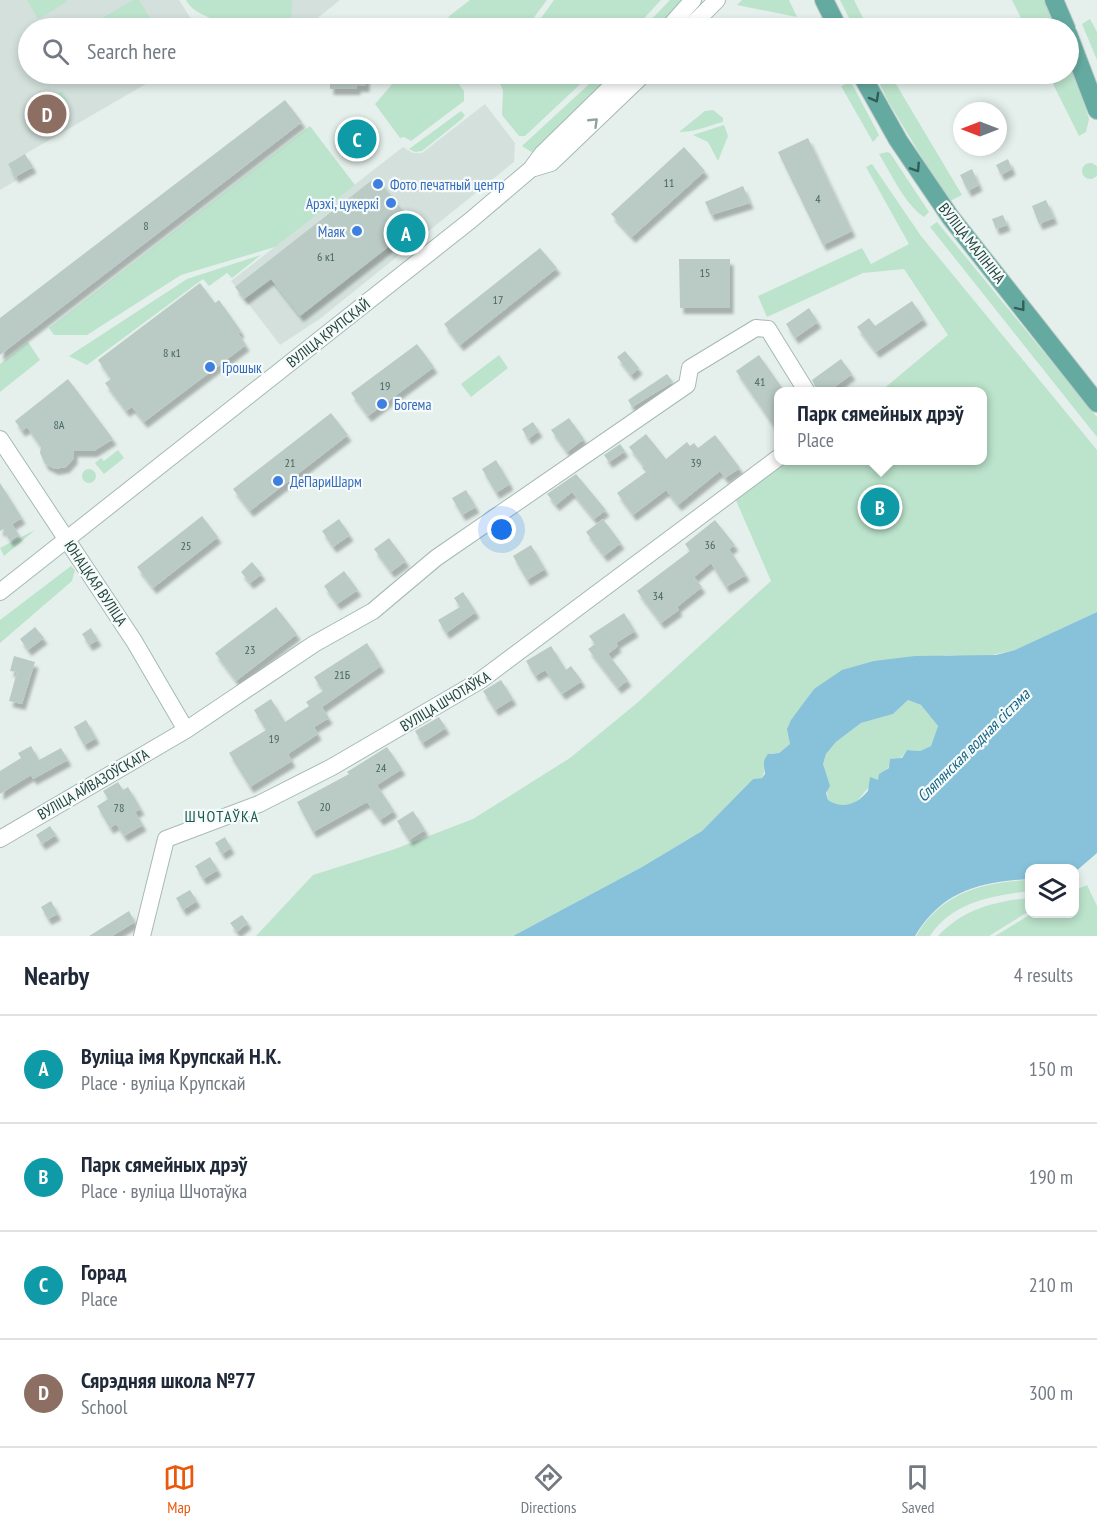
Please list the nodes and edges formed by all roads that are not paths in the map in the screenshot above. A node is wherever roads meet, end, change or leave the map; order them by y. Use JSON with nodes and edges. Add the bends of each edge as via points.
{"nodes":[{"id":1,"x":693,"y":0,"type":"edge"},
{"id":2,"x":717,"y":0,"type":"edge"},
{"id":3,"x":824,"y":0,"type":"edge"},
{"id":4,"x":1054,"y":0,"type":"edge"},
{"id":5,"x":677,"y":18,"type":"edge"},
{"id":6,"x":699,"y":18,"type":"edge"},
{"id":7,"x":833,"y":18,"type":"edge"},
{"id":8,"x":1062,"y":18,"type":"edge"},
{"id":9,"x":1079,"y":63,"type":"edge"},
{"id":10,"x":614,"y":84,"type":"edge"},
{"id":11,"x":634,"y":84,"type":"edge"},
{"id":12,"x":867,"y":84,"type":"edge"},
{"id":13,"x":1097,"y":111,"type":"edge"},
{"id":14,"x":531,"y":169,"type":"junction"},
{"id":15,"x":804,"y":387,"type":"edge"},
{"id":16,"x":1097,"y":403,"type":"edge"},
{"id":17,"x":0,"y":439,"type":"edge"},
{"id":18,"x":774,"y":461,"type":"edge"},
{"id":19,"x":67,"y":539,"type":"junction"},
{"id":20,"x":0,"y":592,"type":"edge"},
{"id":21,"x":186,"y":730,"type":"junction"},
{"id":22,"x":0,"y":839,"type":"edge"},
{"id":23,"x":142,"y":936,"type":"edge"}],
"edges":[{"from":1,"to":5,"type":"street"},
{"from":2,"to":6,"type":"street"},
{"from":3,"to":7,"type":"main road"},
{"from":4,"to":8,"type":"main road"},
{"from":9,"to":13,"type":"main road"},
{"from":10,"to":14,"type":"street","name":"ВУЛІЦА КРУПСКАЙ"},
{"from":14,"to":11,"type":"street","name":"ВУЛІЦА КРУПСКАЙ","one_way":true,"via":[[551,163]]},
{"from":12,"to":16,"type":"main road","name":"ВУЛІЦА МАЛІНІНА","one_way":true,"via":[[898,140],[951,218]]},
{"from":14,"to":19,"type":"street","name":"ВУЛІЦА КРУПСКАЙ"},
{"from":15,"to":21,"type":"street","via":[[768,329],[756,328],[690,368],[687,385],[436,558],[374,611],[315,644]]},
{"from":17,"to":19,"type":"street","name":"ЮНАЦКАЯ ВУЛІЦА"},
{"from":18,"to":23,"type":"street","name":"ВУЛІЦА ШЧОТАЎКА","via":[[481,681],[332,767],[259,804],[166,839]]},
{"from":19,"to":20,"type":"street","name":"ВУЛІЦА КРУПСКАЙ"},
{"from":19,"to":21,"type":"street","name":"ЮНАЦКАЯ ВУЛІЦА"},
{"from":21,"to":22,"type":"street","name":"ВУЛІЦА АЙВАЗОЎСКАГА"}]}
